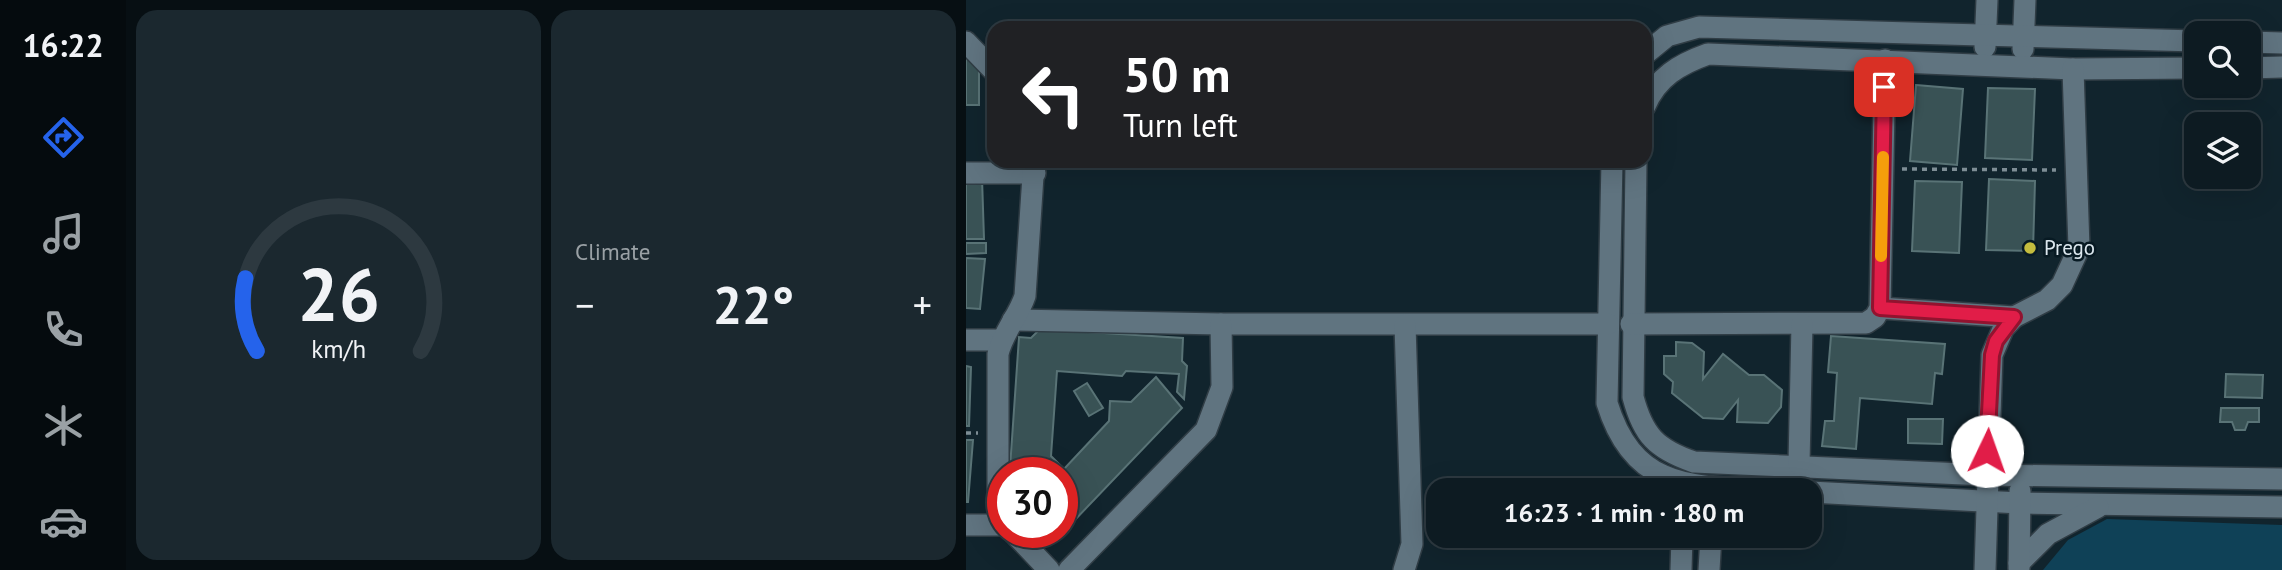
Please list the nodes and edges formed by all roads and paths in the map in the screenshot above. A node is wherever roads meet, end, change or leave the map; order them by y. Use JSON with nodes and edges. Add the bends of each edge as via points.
{"nodes":[{"id":1,"x":1987,"y":0,"type":"edge"},
{"id":2,"x":2025,"y":0,"type":"edge"},
{"id":3,"x":1985,"y":36,"type":"junction"},
{"id":4,"x":2024,"y":36,"type":"junction"},
{"id":5,"x":2184,"y":41,"type":"edge"},
{"id":6,"x":966,"y":42,"type":"edge"},
{"id":7,"x":2261,"y":42,"type":"edge"},
{"id":8,"x":2282,"y":43,"type":"edge"},
{"id":9,"x":1652,"y":48,"type":"edge"},
{"id":10,"x":1885,"y":60,"type":"junction"},
{"id":11,"x":1985,"y":63,"type":"junction"},
{"id":12,"x":987,"y":64,"type":"edge"},
{"id":13,"x":2023,"y":65,"type":"junction"},
{"id":14,"x":2184,"y":68,"type":"edge"},
{"id":15,"x":2261,"y":68,"type":"edge"},
{"id":16,"x":2282,"y":68,"type":"edge"},
{"id":17,"x":2073,"y":69,"type":"junction"},
{"id":18,"x":1652,"y":96,"type":"edge"},
{"id":19,"x":1023,"y":168,"type":"edge"},
{"id":20,"x":1034,"y":168,"type":"edge"},
{"id":21,"x":1612,"y":168,"type":"edge"},
{"id":22,"x":1636,"y":168,"type":"edge"},
{"id":23,"x":1883,"y":169,"type":"junction"},
{"id":24,"x":2078,"y":171,"type":"junction"},
{"id":25,"x":966,"y":173,"type":"edge"},
{"id":26,"x":1610,"y":244,"type":"junction"},
{"id":27,"x":1633,"y":244,"type":"junction"},
{"id":28,"x":1880,"y":308,"type":"junction"},
{"id":29,"x":2014,"y":317,"type":"junction"},
{"id":30,"x":1013,"y":320,"type":"junction"},
{"id":31,"x":1221,"y":324,"type":"junction"},
{"id":32,"x":1608,"y":324,"type":"junction"},
{"id":33,"x":1631,"y":324,"type":"junction"},
{"id":34,"x":1802,"y":324,"type":"junction"},
{"id":35,"x":1405,"y":325,"type":"junction"},
{"id":36,"x":966,"y":340,"type":"edge"},
{"id":37,"x":1001,"y":340,"type":"junction"},
{"id":38,"x":998,"y":457,"type":"edge"},
{"id":39,"x":1799,"y":464,"type":"junction"},
{"id":40,"x":1646,"y":468,"type":"junction"},
{"id":41,"x":1986,"y":475,"type":"junction"},
{"id":42,"x":2021,"y":475,"type":"junction"},
{"id":43,"x":1656,"y":478,"type":"edge"},
{"id":44,"x":1664,"y":478,"type":"edge"},
{"id":45,"x":2282,"y":479,"type":"edge"},
{"id":46,"x":1822,"y":493,"type":"edge"},
{"id":47,"x":1985,"y":500,"type":"junction"},
{"id":48,"x":2020,"y":503,"type":"junction"},
{"id":49,"x":2103,"y":505,"type":"junction"},
{"id":50,"x":2282,"y":507,"type":"edge"},
{"id":51,"x":966,"y":525,"type":"edge"},
{"id":52,"x":987,"y":525,"type":"edge"},
{"id":53,"x":1028,"y":548,"type":"edge"},
{"id":54,"x":1682,"y":548,"type":"edge"},
{"id":55,"x":1710,"y":548,"type":"edge"},
{"id":56,"x":2019,"y":567,"type":"edge"},
{"id":57,"x":1049,"y":570,"type":"edge"},
{"id":58,"x":1069,"y":570,"type":"edge"},
{"id":59,"x":1404,"y":570,"type":"edge"},
{"id":60,"x":1681,"y":570,"type":"edge"},
{"id":61,"x":1709,"y":570,"type":"edge"},
{"id":62,"x":1985,"y":570,"type":"edge"}],
"edges":[{"from":1,"to":3,"type":"street"},
{"from":2,"to":4,"type":"street"},
{"from":3,"to":4,"type":"street"},
{"from":3,"to":9,"type":"street","via":[[1699,27],[1667,36]]},
{"from":3,"to":11,"type":"street"},
{"from":4,"to":5,"type":"street"},
{"from":4,"to":13,"type":"street"},
{"from":6,"to":12,"type":"street"},
{"from":7,"to":8,"type":"street"},
{"from":10,"to":11,"type":"street"},
{"from":10,"to":18,"type":"street","via":[[1708,54],[1665,76]]},
{"from":10,"to":23,"type":"street"},
{"from":11,"to":13,"type":"street"},
{"from":13,"to":17,"type":"street"},
{"from":14,"to":17,"type":"street"},
{"from":15,"to":16,"type":"street"},
{"from":17,"to":24,"type":"street"},
{"from":19,"to":25,"type":"street"},
{"from":20,"to":30,"type":"street","via":[[1028,281],[1021,309]]},
{"from":21,"to":26,"type":"street"},
{"from":22,"to":27,"type":"street"},
{"from":23,"to":24,"type":"path"},
{"from":23,"to":28,"type":"street"},
{"from":24,"to":29,"type":"street","via":[[2079,247],[2073,267],[2047,300]]},
{"from":26,"to":27,"type":"street"},
{"from":26,"to":32,"type":"street"},
{"from":27,"to":33,"type":"street"},
{"from":28,"to":29,"type":"street"},
{"from":28,"to":34,"type":"street","via":[[1866,323]]},
{"from":29,"to":41,"type":"street","via":[[1992,355]]},
{"from":30,"to":31,"type":"street"},
{"from":30,"to":37,"type":"street"},
{"from":31,"to":35,"type":"street"},
{"from":31,"to":58,"type":"street","via":[[1222,387],[1206,430]]},
{"from":32,"to":35,"type":"street"},
{"from":32,"to":40,"type":"street","via":[[1607,403],[1615,429]]},
{"from":33,"to":34,"type":"street"},
{"from":33,"to":39,"type":"street","via":[[1633,397],[1639,419],[1651,439],[1669,454],[1694,462]]},
{"from":34,"to":39,"type":"street"},
{"from":35,"to":59,"type":"street","via":[[1412,544]]},
{"from":36,"to":37,"type":"street"},
{"from":37,"to":38,"type":"street"},
{"from":39,"to":41,"type":"street"},
{"from":40,"to":43,"type":"street"},
{"from":40,"to":44,"type":"street"},
{"from":41,"to":42,"type":"street"},
{"from":41,"to":47,"type":"street"},
{"from":42,"to":45,"type":"street"},
{"from":42,"to":48,"type":"street"},
{"from":46,"to":47,"type":"street"},
{"from":47,"to":48,"type":"street"},
{"from":47,"to":62,"type":"street"},
{"from":48,"to":49,"type":"street"},
{"from":48,"to":56,"type":"street"},
{"from":49,"to":50,"type":"street"},
{"from":49,"to":56,"type":"street","via":[[2048,534]]},
{"from":51,"to":52,"type":"street"},
{"from":53,"to":57,"type":"street"},
{"from":54,"to":60,"type":"street"},
{"from":55,"to":61,"type":"street"}]}
